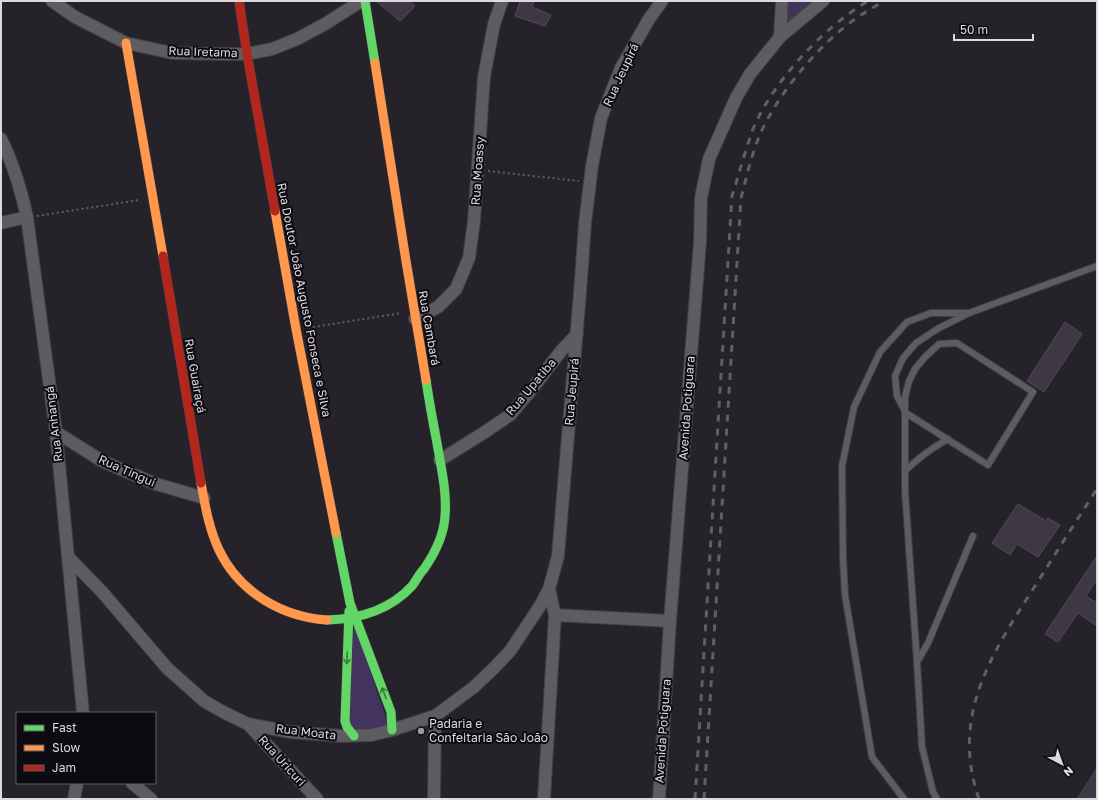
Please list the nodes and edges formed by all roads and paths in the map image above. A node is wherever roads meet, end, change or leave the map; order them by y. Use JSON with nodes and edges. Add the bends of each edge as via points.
{"nodes":[{"id":1,"x":52,"y":1,"type":"edge"},
{"id":2,"x":240,"y":1,"type":"edge"},
{"id":3,"x":361,"y":1,"type":"edge"},
{"id":4,"x":365,"y":1,"type":"edge"},
{"id":5,"x":502,"y":1,"type":"edge"},
{"id":6,"x":662,"y":1,"type":"edge"},
{"id":7,"x":782,"y":1,"type":"edge"},
{"id":8,"x":823,"y":1,"type":"edge"},
{"id":9,"x":780,"y":37,"type":"junction"},
{"id":10,"x":126,"y":43,"type":"junction"},
{"id":11,"x":246,"y":54,"type":"junction"},
{"id":12,"x":1,"y":139,"type":"edge"},
{"id":13,"x":478,"y":170,"type":"junction"},
{"id":14,"x":590,"y":182,"type":"junction"},
{"id":15,"x":152,"y":198,"type":"junction"},
{"id":16,"x":27,"y":217,"type":"junction"},
{"id":17,"x":1,"y":223,"type":"edge"},
{"id":18,"x":1097,"y":266,"type":"edge"},
{"id":19,"x":969,"y":313,"type":"junction"},
{"id":20,"x":414,"y":315,"type":"junction"},
{"id":21,"x":296,"y":330,"type":"junction"},
{"id":22,"x":577,"y":334,"type":"junction"},
{"id":23,"x":906,"y":413,"type":"junction"},
{"id":24,"x":56,"y":432,"type":"junction"},
{"id":25,"x":948,"y":439,"type":"junction"},
{"id":26,"x":440,"y":460,"type":"junction"},
{"id":27,"x":905,"y":471,"type":"junction"},
{"id":28,"x":204,"y":498,"type":"junction"},
{"id":29,"x":973,"y":536,"type":"dead end"},
{"id":30,"x":69,"y":558,"type":"junction"},
{"id":31,"x":549,"y":589,"type":"junction"},
{"id":32,"x":554,"y":615,"type":"junction"},
{"id":33,"x":352,"y":619,"type":"junction"},
{"id":34,"x":670,"y":621,"type":"junction"},
{"id":35,"x":917,"y":662,"type":"junction"},
{"id":36,"x":83,"y":712,"type":"edge"},
{"id":37,"x":435,"y":716,"type":"junction"},
{"id":38,"x":248,"y":724,"type":"junction"},
{"id":39,"x":392,"y":730,"type":"junction"},
{"id":40,"x":354,"y":736,"type":"junction"},
{"id":41,"x":77,"y":784,"type":"edge"},
{"id":42,"x":133,"y":784,"type":"edge"},
{"id":43,"x":74,"y":799,"type":"edge"},
{"id":44,"x":151,"y":799,"type":"edge"},
{"id":45,"x":317,"y":799,"type":"edge"},
{"id":46,"x":434,"y":799,"type":"edge"},
{"id":47,"x":544,"y":799,"type":"edge"},
{"id":48,"x":658,"y":799,"type":"edge"},
{"id":49,"x":904,"y":799,"type":"edge"},
{"id":50,"x":937,"y":799,"type":"edge"}],
"edges":[{"from":1,"to":10,"type":"street","name":"Rua Iretama","via":[[76,17]]},
{"from":2,"to":11,"type":"street","name":"Rua Doutor João Augusto Fonseca e Silva"},
{"from":3,"to":11,"type":"street","name":"Rua Iretama","via":[[297,39],[272,49]]},
{"from":4,"to":20,"type":"street","name":"Rua Cambará"},
{"from":5,"to":13,"type":"street","name":"Rua Moassy","via":[[494,24],[484,77]]},
{"from":6,"to":14,"type":"street","name":"Rua Jeupirá","via":[[649,18],[621,68],[601,118]]},
{"from":7,"to":9,"type":"street"},
{"from":8,"to":9,"type":"street","name":"Avenida Potiguara"},
{"from":9,"to":34,"type":"street","name":"Avenida Potiguara","via":[[750,74],[736,98],[709,159],[701,198],[700,242]]},
{"from":10,"to":11,"type":"street","name":"Rua Iretama","via":[[172,53]]},
{"from":10,"to":15,"type":"street","name":"Rua Guairaçá"},
{"from":11,"to":21,"type":"street","name":"Rua Doutor João Augusto Fonseca e Silva"},
{"from":12,"to":16,"type":"street","name":"Rua Anhangá","via":[[21,187]]},
{"from":13,"to":14,"type":"path"},
{"from":13,"to":20,"type":"street","name":"Rua Moassy","via":[[469,258],[456,289],[438,307]]},
{"from":14,"to":22,"type":"street","name":"Rua Jeupirá"},
{"from":15,"to":16,"type":"path"},
{"from":15,"to":28,"type":"street","name":"Rua Guairaçá"},
{"from":16,"to":17,"type":"street"},
{"from":16,"to":24,"type":"street","name":"Rua Anhangá"},
{"from":18,"to":19,"type":"lane"},
{"from":19,"to":23,"type":"lane","via":[[916,343],[903,358],[895,376],[897,396]]},
{"from":19,"to":49,"type":"lane","via":[[931,313],[907,322],[880,352],[854,407],[842,466],[845,595],[872,757]]},
{"from":20,"to":21,"type":"path"},
{"from":20,"to":26,"type":"street","name":"Rua Cambará"},
{"from":21,"to":33,"type":"street","name":"Rua Doutor João Augusto Fonseca e Silva"},
{"from":22,"to":26,"type":"street","name":"Rua Upatiba","via":[[560,351],[510,414]]},
{"from":22,"to":31,"type":"street","name":"Rua Jeupirá","via":[[558,556]]},
{"from":23,"to":25,"type":"lane"},
{"from":23,"to":25,"type":"lane","via":[[905,397],[909,381],[915,369],[939,344],[957,344],[1033,392],[988,465]]},
{"from":23,"to":27,"type":"lane"},
{"from":24,"to":28,"type":"street","name":"Rua Tingui","via":[[102,461],[154,483]]},
{"from":24,"to":30,"type":"street","name":"Rua Anhangá"},
{"from":25,"to":27,"type":"lane"},
{"from":26,"to":33,"type":"street","name":"Rua Cambará","via":[[446,495],[445,515],[444,528],[433,556],[412,586],[401,596],[369,614]]},
{"from":27,"to":35,"type":"lane"},
{"from":28,"to":33,"type":"street","name":"Rua Guairaçá","via":[[219,549],[232,570],[252,592],[272,606],[301,617],[322,620]]},
{"from":29,"to":35,"type":"lane","via":[[928,643]]},
{"from":30,"to":36,"type":"street","name":"Rua Anhangá"},
{"from":30,"to":38,"type":"street","name":"Rua Moata","via":[[166,668],[204,701]]},
{"from":31,"to":32,"type":"street","name":"Rua Jeupirá"},
{"from":31,"to":37,"type":"street","name":"Rua Moata","via":[[510,651],[474,687]]},
{"from":32,"to":34,"type":"street"},
{"from":32,"to":47,"type":"street","name":"Rua Jeupirá"},
{"from":39,"to":33,"type":"street","name":"Rua Doutor João Augusto Fonseca e Silva","one_way":true,"via":[[391,712]]},
{"from":33,"to":40,"type":"street","name":"Rua Doutor João Augusto Fonseca e Silva","one_way":true,"via":[[345,722]]},
{"from":34,"to":48,"type":"street","name":"Avenida Potiguara"},
{"from":35,"to":50,"type":"lane","via":[[922,747]]},
{"from":37,"to":39,"type":"street","name":"Rua Moata"},
{"from":37,"to":46,"type":"street"},
{"from":38,"to":40,"type":"street","name":"Rua Moata","via":[[290,732]]},
{"from":38,"to":45,"type":"street","name":"Rua Uricuri"},
{"from":39,"to":40,"type":"street","name":"Rua Moata"},
{"from":41,"to":43,"type":"street"},
{"from":42,"to":44,"type":"street"}]}
